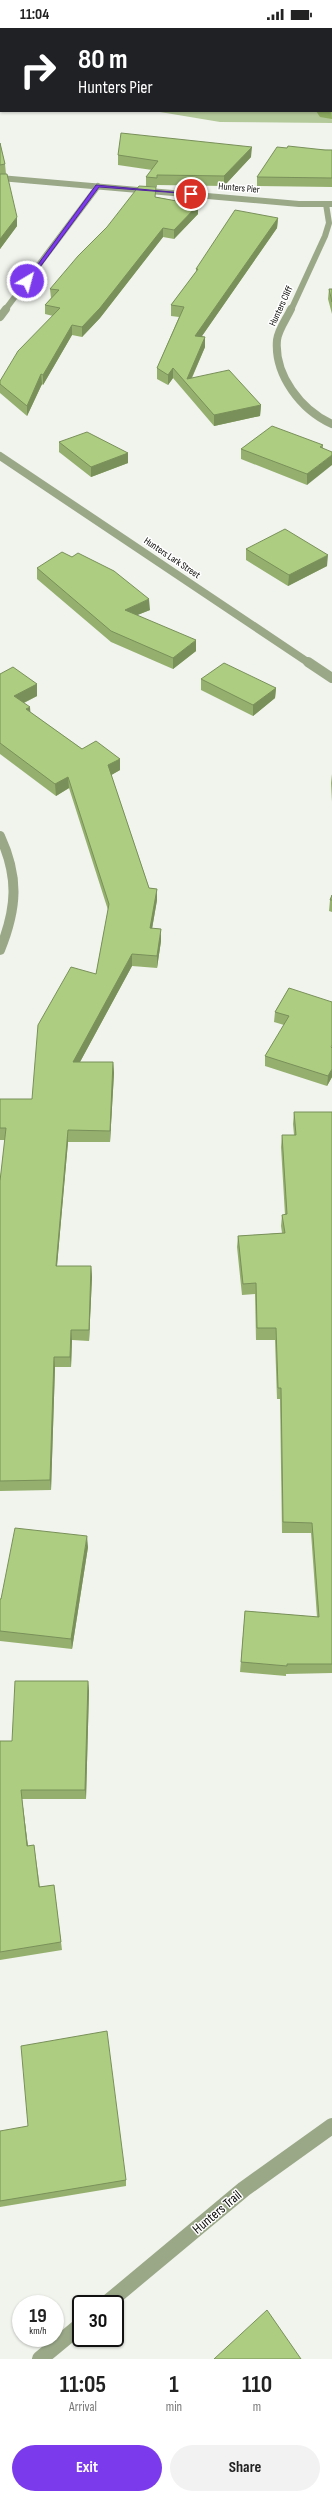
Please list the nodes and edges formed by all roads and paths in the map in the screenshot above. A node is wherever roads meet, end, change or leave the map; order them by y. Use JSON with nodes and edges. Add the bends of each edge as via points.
{"nodes":[{"id":1,"x":0,"y":178,"type":"edge"},
{"id":2,"x":98,"y":186,"type":"junction"},
{"id":3,"x":329,"y":204,"type":"edge"},
{"id":4,"x":0,"y":317,"type":"edge"},
{"id":5,"x":332,"y":424,"type":"edge"},
{"id":6,"x":0,"y":456,"type":"edge"},
{"id":7,"x":332,"y":678,"type":"edge"},
{"id":8,"x":0,"y":836,"type":"edge"},
{"id":9,"x":0,"y":950,"type":"edge"},
{"id":10,"x":332,"y":2126,"type":"edge"},
{"id":11,"x":117,"y":2295,"type":"edge"},
{"id":12,"x":72,"y":2332,"type":"edge"},
{"id":13,"x":40,"y":2359,"type":"edge"}],
"edges":[{"from":1,"to":2,"type":"street","name":"Hunters Pier"},
{"from":2,"to":3,"type":"street","name":"Hunters Pier","via":[[299,204]]},
{"from":2,"to":4,"type":"street"},
{"from":3,"to":5,"type":"street","name":"Hunters Cliff","via":[[330,222],[326,236],[276,339],[288,387],[321,419]]},
{"from":6,"to":7,"type":"street","name":"Hunters Lark Street"},
{"from":8,"to":9,"type":"street","via":[[13,866],[12,901],[5,940]]},
{"from":10,"to":11,"type":"street","name":"Hunters Trail","via":[[244,2189]]},
{"from":12,"to":13,"type":"street"}]}
